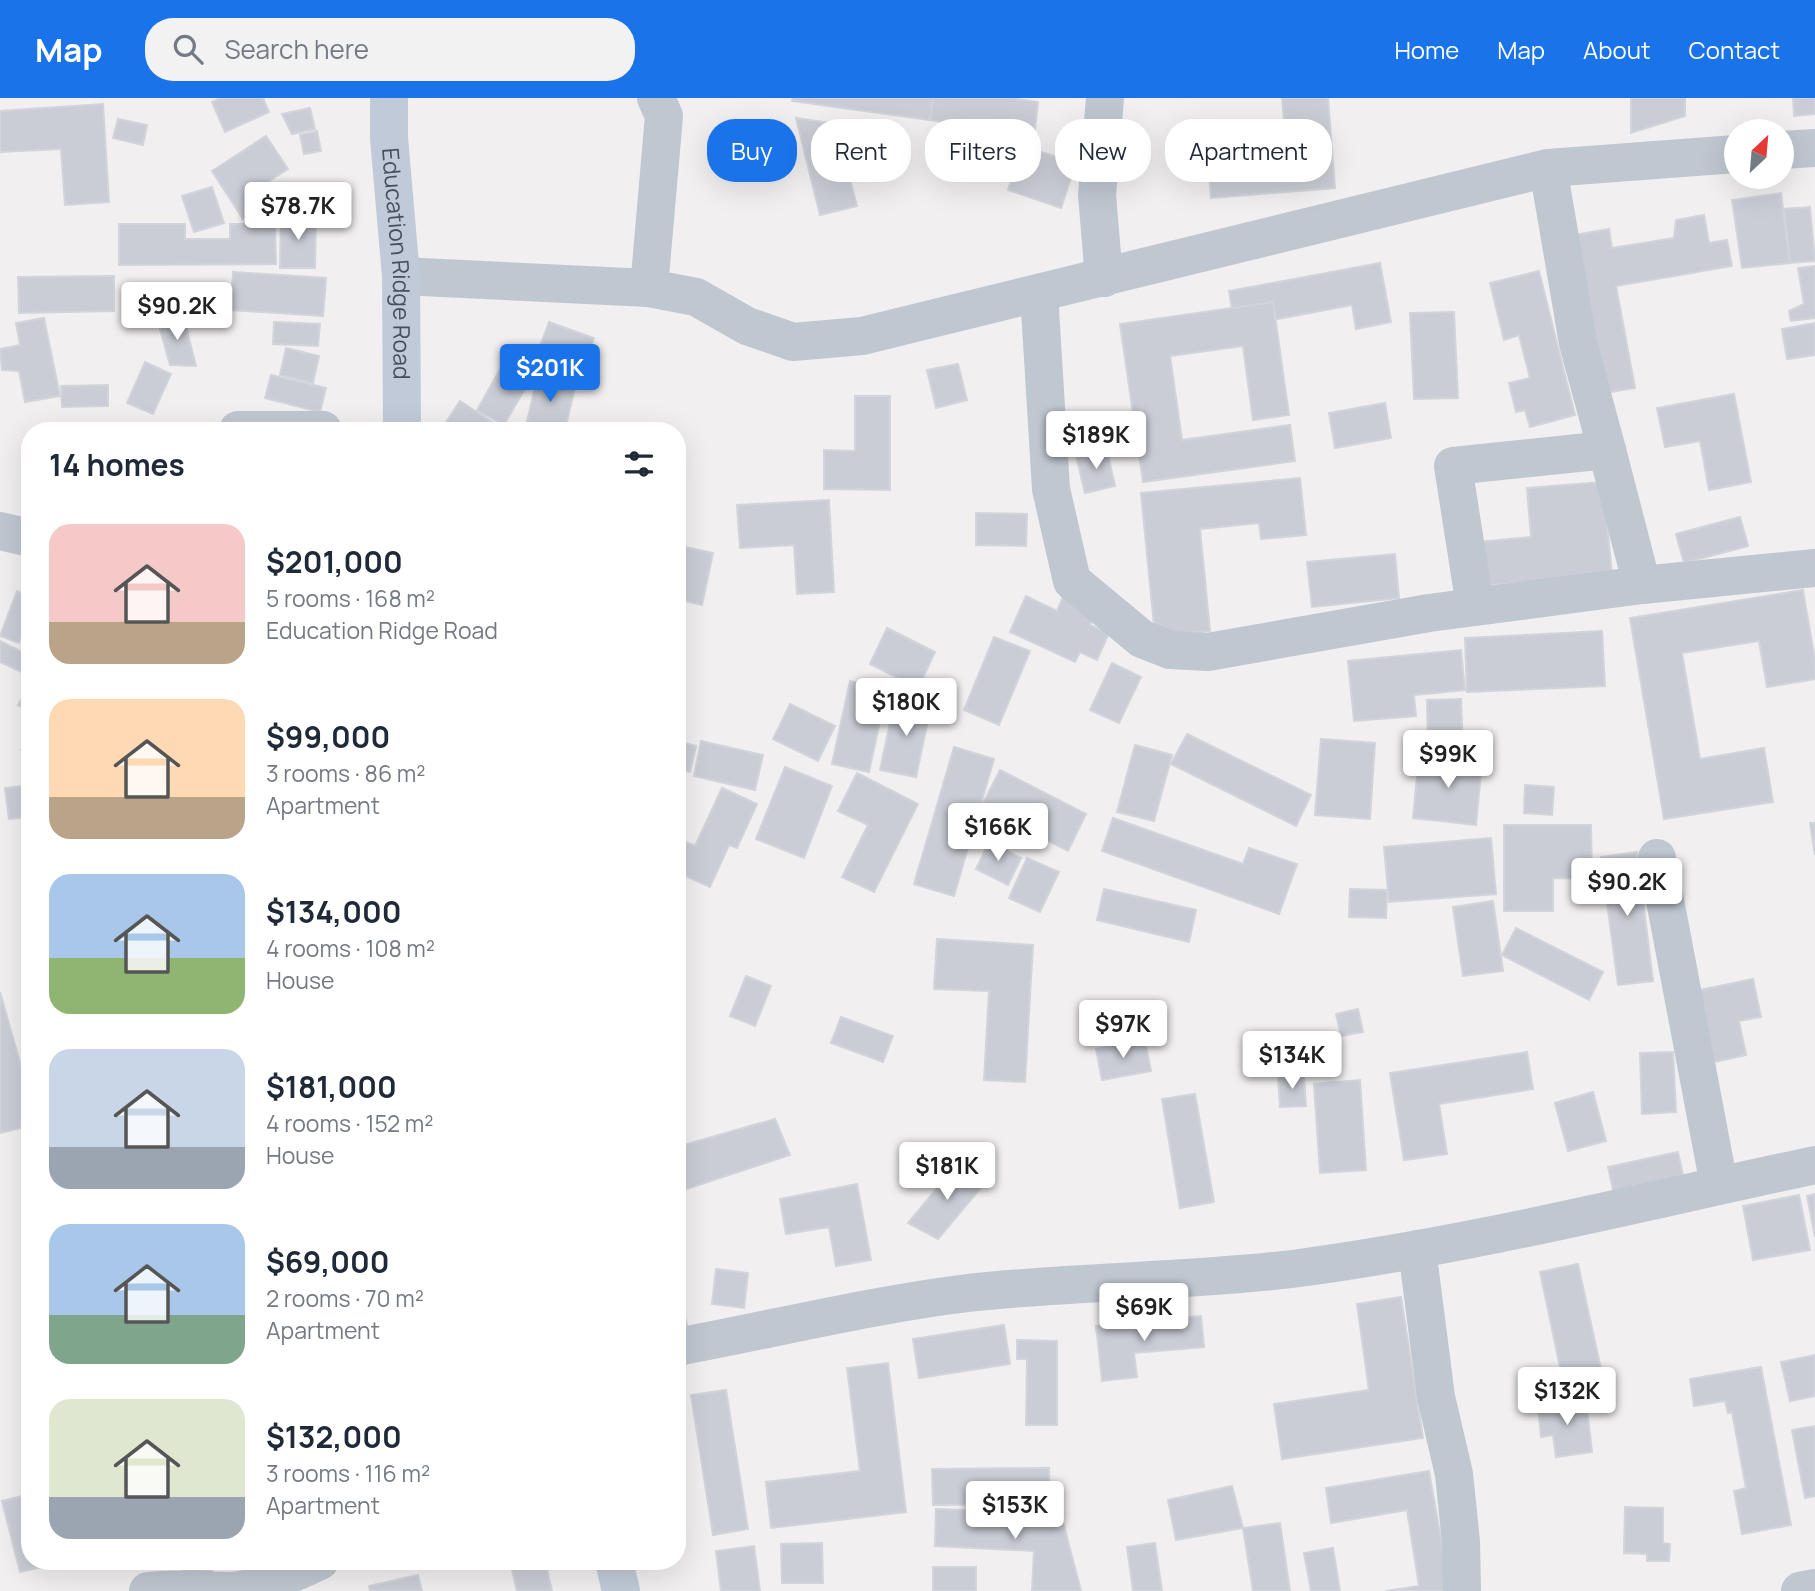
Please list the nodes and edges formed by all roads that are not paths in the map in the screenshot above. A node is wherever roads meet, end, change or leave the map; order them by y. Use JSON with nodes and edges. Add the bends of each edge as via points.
{"nodes":[{"id":1,"x":389,"y":98,"type":"edge"},
{"id":2,"x":656,"y":98,"type":"edge"},
{"id":3,"x":1105,"y":98,"type":"edge"},
{"id":4,"x":1815,"y":148,"type":"edge"},
{"id":5,"x":1794,"y":149,"type":"edge"},
{"id":6,"x":1724,"y":155,"type":"edge"},
{"id":7,"x":1548,"y":168,"type":"junction"},
{"id":8,"x":401,"y":276,"type":"junction"},
{"id":9,"x":1104,"y":278,"type":"junction"},
{"id":10,"x":649,"y":288,"type":"junction"},
{"id":11,"x":1039,"y":293,"type":"junction"},
{"id":12,"x":402,"y":422,"type":"edge"},
{"id":13,"x":1607,"y":450,"type":"junction"},
{"id":14,"x":0,"y":531,"type":"edge"},
{"id":15,"x":21,"y":536,"type":"edge"},
{"id":16,"x":1815,"y":568,"type":"edge"},
{"id":17,"x":1642,"y":585,"type":"junction"},
{"id":18,"x":1475,"y":606,"type":"junction"},
{"id":19,"x":1657,"y":858,"type":"dead end"},
{"id":20,"x":1815,"y":1165,"type":"edge"},
{"id":21,"x":1719,"y":1185,"type":"junction"},
{"id":22,"x":1417,"y":1249,"type":"junction"},
{"id":23,"x":686,"y":1345,"type":"edge"},
{"id":24,"x":299,"y":1570,"type":"edge"},
{"id":25,"x":616,"y":1570,"type":"edge"},
{"id":26,"x":169,"y":1582,"type":"edge"},
{"id":27,"x":1815,"y":1588,"type":"edge"},
{"id":28,"x":621,"y":1591,"type":"edge"},
{"id":29,"x":1462,"y":1591,"type":"edge"},
{"id":30,"x":1800,"y":1591,"type":"edge"}],
"edges":[{"from":1,"to":8,"type":"main road","name":"Education Ridge Road"},
{"from":2,"to":10,"type":"street","via":[[664,116]]},
{"from":3,"to":9,"type":"street","via":[[1097,195]]},
{"from":4,"to":5,"type":"street"},
{"from":6,"to":7,"type":"street"},
{"from":7,"to":9,"type":"street"},
{"from":7,"to":13,"type":"street","via":[[1578,343]]},
{"from":8,"to":10,"type":"street"},
{"from":8,"to":12,"type":"main road","name":"Education Ridge Road"},
{"from":9,"to":11,"type":"street"},
{"from":10,"to":11,"type":"street","via":[[696,297],[747,326],[793,342],[862,336]]},
{"from":11,"to":18,"type":"street","via":[[1051,489],[1072,581],[1142,639],[1170,650],[1208,652]]},
{"from":13,"to":17,"type":"street"},
{"from":13,"to":18,"type":"street","via":[[1453,466]]},
{"from":14,"to":15,"type":"street"},
{"from":16,"to":17,"type":"street"},
{"from":17,"to":18,"type":"street"},
{"from":19,"to":21,"type":"street"},
{"from":20,"to":21,"type":"street"},
{"from":21,"to":22,"type":"street"},
{"from":22,"to":23,"type":"street","via":[[1144,1283],[969,1293]]},
{"from":22,"to":29,"type":"street","via":[[1436,1396],[1454,1474]]},
{"from":24,"to":26,"type":"street","via":[[232,1591]]},
{"from":25,"to":28,"type":"main road"},
{"from":27,"to":30,"type":"street"}]}
